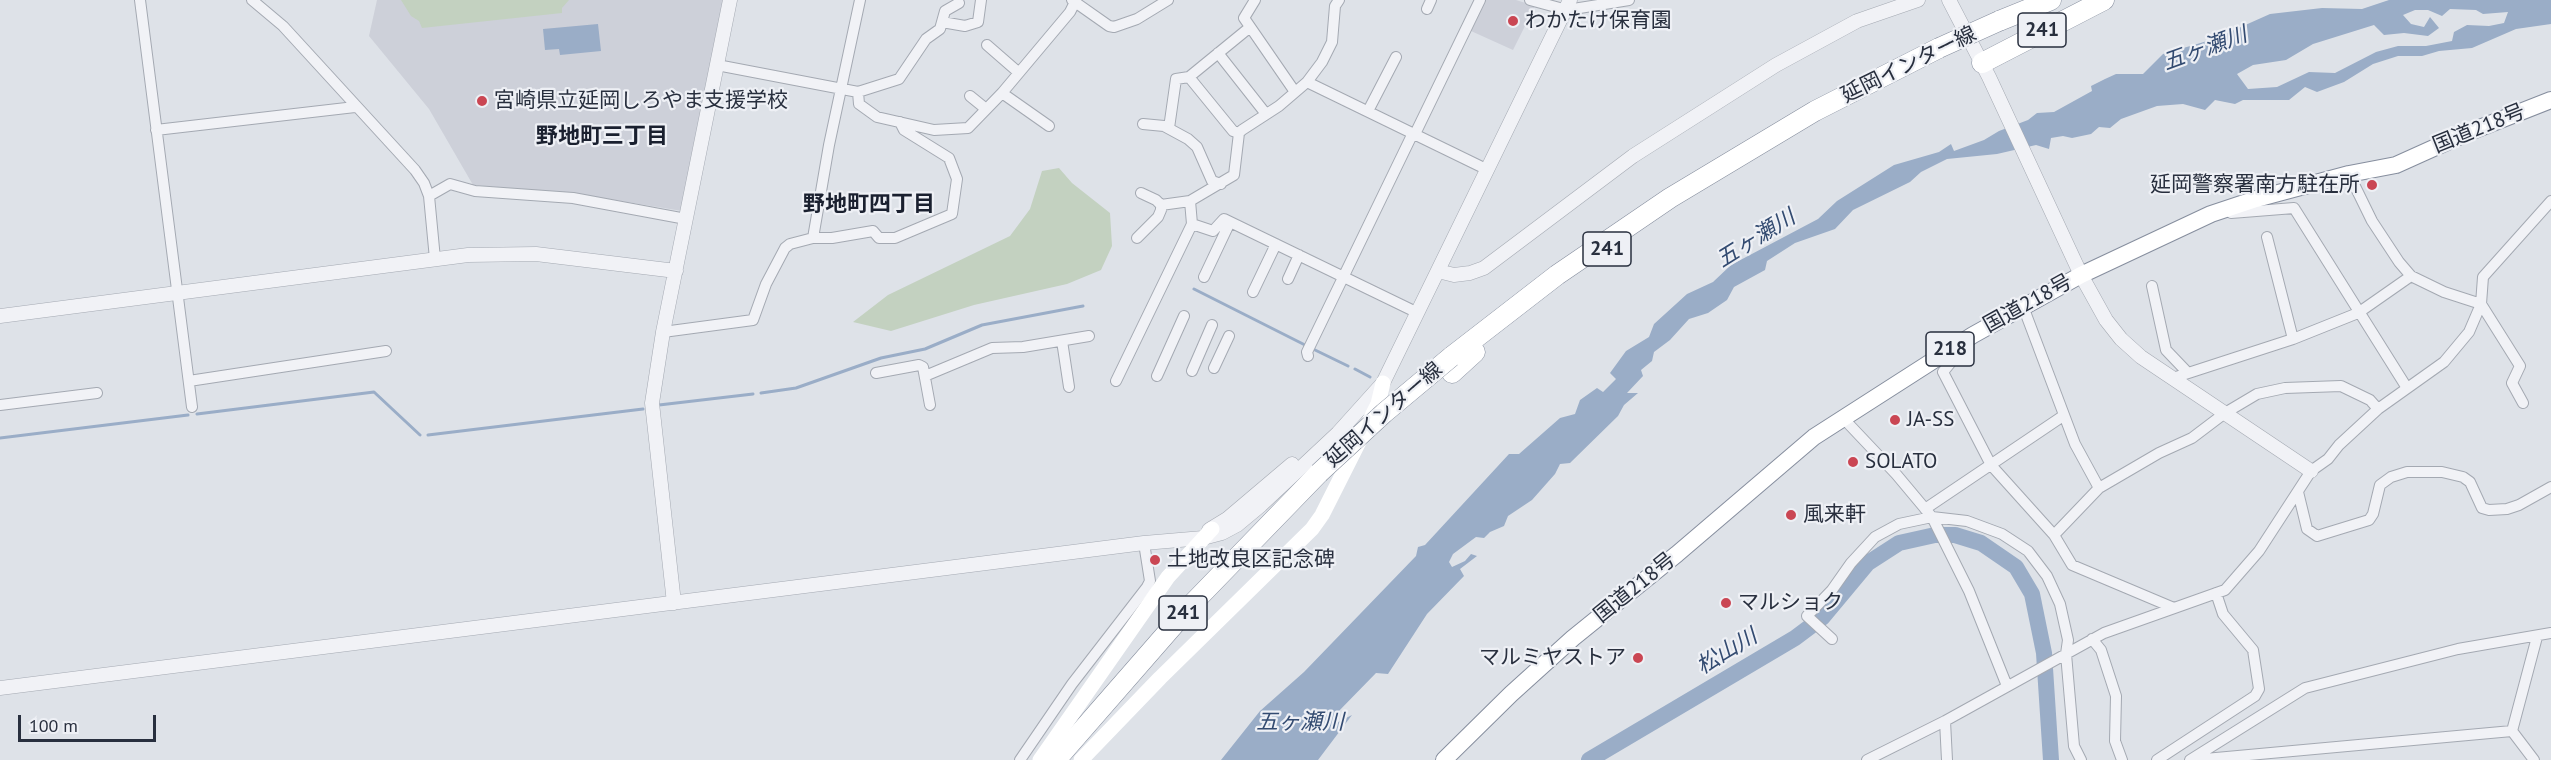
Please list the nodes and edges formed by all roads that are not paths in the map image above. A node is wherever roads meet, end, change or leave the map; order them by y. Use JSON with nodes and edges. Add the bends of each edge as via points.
{"nodes":[{"id":1,"x":140,"y":0,"type":"edge"},
{"id":2,"x":252,"y":0,"type":"edge"},
{"id":3,"x":730,"y":0,"type":"edge"},
{"id":4,"x":860,"y":0,"type":"edge"},
{"id":5,"x":981,"y":0,"type":"edge"},
{"id":6,"x":1074,"y":0,"type":"edge"},
{"id":7,"x":1168,"y":0,"type":"edge"},
{"id":8,"x":1255,"y":0,"type":"edge"},
{"id":9,"x":1339,"y":0,"type":"edge"},
{"id":10,"x":1480,"y":0,"type":"edge"},
{"id":11,"x":1530,"y":0,"type":"edge"},
{"id":12,"x":1629,"y":0,"type":"edge"},
{"id":13,"x":1918,"y":0,"type":"edge"},
{"id":14,"x":1949,"y":0,"type":"edge"},
{"id":15,"x":2050,"y":0,"type":"edge"},
{"id":16,"x":2104,"y":0,"type":"edge"},
{"id":17,"x":959,"y":3,"type":"dead end"},
{"id":18,"x":1568,"y":5,"type":"edge"},
{"id":19,"x":942,"y":22,"type":"junction"},
{"id":20,"x":1249,"y":28,"type":"junction"},
{"id":21,"x":987,"y":45,"type":"dead end"},
{"id":22,"x":1218,"y":53,"type":"junction"},
{"id":23,"x":1396,"y":57,"type":"dead end"},
{"id":24,"x":717,"y":65,"type":"junction"},
{"id":25,"x":1985,"y":70,"type":"junction"},
{"id":26,"x":1018,"y":72,"type":"junction"},
{"id":27,"x":1189,"y":77,"type":"junction"},
{"id":28,"x":1307,"y":82,"type":"junction"},
{"id":29,"x":842,"y":91,"type":"junction"},
{"id":30,"x":1295,"y":92,"type":"junction"},
{"id":31,"x":858,"y":93,"type":"junction"},
{"id":32,"x":1002,"y":93,"type":"junction"},
{"id":33,"x":970,"y":96,"type":"dead end"},
{"id":34,"x":2551,"y":100,"type":"edge"},
{"id":35,"x":355,"y":107,"type":"junction"},
{"id":36,"x":986,"y":109,"type":"junction"},
{"id":37,"x":1368,"y":111,"type":"junction"},
{"id":38,"x":1266,"y":114,"type":"junction"},
{"id":39,"x":900,"y":122,"type":"junction"},
{"id":40,"x":1143,"y":124,"type":"dead end"},
{"id":41,"x":1049,"y":126,"type":"dead end"},
{"id":42,"x":1169,"y":128,"type":"junction"},
{"id":43,"x":156,"y":130,"type":"junction"},
{"id":44,"x":1239,"y":133,"type":"junction"},
{"id":45,"x":1414,"y":134,"type":"junction"},
{"id":46,"x":1488,"y":170,"type":"junction"},
{"id":47,"x":2349,"y":174,"type":"junction"},
{"id":48,"x":1221,"y":184,"type":"junction"},
{"id":49,"x":1141,"y":194,"type":"dead end"},
{"id":50,"x":429,"y":196,"type":"junction"},
{"id":51,"x":1190,"y":201,"type":"junction"},
{"id":52,"x":2551,"y":201,"type":"edge"},
{"id":53,"x":1161,"y":205,"type":"junction"},
{"id":54,"x":2211,"y":214,"type":"junction"},
{"id":55,"x":686,"y":219,"type":"junction"},
{"id":56,"x":1230,"y":222,"type":"junction"},
{"id":57,"x":1192,"y":224,"type":"junction"},
{"id":58,"x":2267,"y":237,"type":"dead end"},
{"id":59,"x":813,"y":238,"type":"junction"},
{"id":60,"x":1137,"y":238,"type":"dead end"},
{"id":61,"x":1276,"y":244,"type":"junction"},
{"id":62,"x":1299,"y":255,"type":"junction"},
{"id":63,"x":435,"y":259,"type":"junction"},
{"id":64,"x":2078,"y":267,"type":"junction"},
{"id":65,"x":676,"y":271,"type":"junction"},
{"id":66,"x":1438,"y":271,"type":"junction"},
{"id":67,"x":2411,"y":276,"type":"junction"},
{"id":68,"x":1204,"y":277,"type":"dead end"},
{"id":69,"x":1344,"y":278,"type":"junction"},
{"id":70,"x":1288,"y":279,"type":"dead end"},
{"id":71,"x":2152,"y":286,"type":"dead end"},
{"id":72,"x":1254,"y":292,"type":"dead end"},
{"id":73,"x":176,"y":294,"type":"junction"},
{"id":74,"x":2481,"y":304,"type":"junction"},
{"id":75,"x":2021,"y":307,"type":"junction"},
{"id":76,"x":1418,"y":313,"type":"junction"},
{"id":77,"x":2358,"y":313,"type":"junction"},
{"id":78,"x":0,"y":316,"type":"edge"},
{"id":79,"x":1184,"y":316,"type":"dead end"},
{"id":80,"x":1212,"y":325,"type":"dead end"},
{"id":81,"x":663,"y":332,"type":"junction"},
{"id":82,"x":1973,"y":335,"type":"junction"},
{"id":83,"x":1089,"y":336,"type":"dead end"},
{"id":84,"x":1229,"y":336,"type":"dead end"},
{"id":85,"x":2293,"y":339,"type":"junction"},
{"id":86,"x":1062,"y":341,"type":"junction"},
{"id":87,"x":386,"y":351,"type":"dead end"},
{"id":88,"x":1308,"y":356,"type":"dead end"},
{"id":89,"x":1214,"y":368,"type":"dead end"},
{"id":90,"x":1192,"y":371,"type":"dead end"},
{"id":91,"x":876,"y":373,"type":"dead end"},
{"id":92,"x":2188,"y":373,"type":"junction"},
{"id":93,"x":925,"y":376,"type":"junction"},
{"id":94,"x":1157,"y":376,"type":"dead end"},
{"id":95,"x":2173,"y":378,"type":"junction"},
{"id":96,"x":189,"y":381,"type":"junction"},
{"id":97,"x":1116,"y":381,"type":"dead end"},
{"id":98,"x":1383,"y":383,"type":"junction"},
{"id":99,"x":1069,"y":387,"type":"dead end"},
{"id":100,"x":2407,"y":388,"type":"junction"},
{"id":101,"x":97,"y":393,"type":"dead end"},
{"id":102,"x":2523,"y":403,"type":"dead end"},
{"id":103,"x":0,"y":405,"type":"edge"},
{"id":104,"x":930,"y":405,"type":"dead end"},
{"id":105,"x":192,"y":407,"type":"dead end"},
{"id":106,"x":2378,"y":409,"type":"junction"},
{"id":107,"x":2224,"y":413,"type":"junction"},
{"id":108,"x":2063,"y":416,"type":"junction"},
{"id":109,"x":1843,"y":418,"type":"junction"},
{"id":110,"x":1991,"y":465,"type":"junction"},
{"id":111,"x":2312,"y":471,"type":"junction"},
{"id":112,"x":1321,"y":481,"type":"junction"},
{"id":113,"x":2551,"y":487,"type":"edge"},
{"id":114,"x":2099,"y":488,"type":"junction"},
{"id":115,"x":2298,"y":492,"type":"junction"},
{"id":116,"x":1930,"y":515,"type":"junction"},
{"id":117,"x":1208,"y":533,"type":"junction"},
{"id":118,"x":2054,"y":535,"type":"junction"},
{"id":119,"x":1144,"y":543,"type":"junction"},
{"id":120,"x":2216,"y":593,"type":"junction"},
{"id":121,"x":674,"y":603,"type":"junction"},
{"id":122,"x":2174,"y":608,"type":"junction"},
{"id":123,"x":2551,"y":633,"type":"edge"},
{"id":124,"x":2537,"y":637,"type":"junction"},
{"id":125,"x":1832,"y":639,"type":"dead end"},
{"id":126,"x":2092,"y":639,"type":"junction"},
{"id":127,"x":2066,"y":654,"type":"junction"},
{"id":128,"x":2007,"y":686,"type":"junction"},
{"id":129,"x":0,"y":688,"type":"edge"},
{"id":130,"x":1945,"y":721,"type":"junction"},
{"id":131,"x":2512,"y":731,"type":"junction"},
{"id":132,"x":1020,"y":760,"type":"edge"},
{"id":133,"x":1040,"y":760,"type":"edge"},
{"id":134,"x":1056,"y":760,"type":"edge"},
{"id":135,"x":1072,"y":760,"type":"edge"},
{"id":136,"x":1081,"y":760,"type":"edge"},
{"id":137,"x":1444,"y":760,"type":"edge"},
{"id":138,"x":1867,"y":760,"type":"edge"},
{"id":139,"x":1947,"y":760,"type":"edge"},
{"id":140,"x":2081,"y":760,"type":"edge"},
{"id":141,"x":2122,"y":760,"type":"edge"},
{"id":142,"x":2157,"y":760,"type":"edge"},
{"id":143,"x":2192,"y":760,"type":"edge"},
{"id":144,"x":2534,"y":760,"type":"edge"}],
"edges":[{"from":1,"to":43,"type":"street"},
{"from":2,"to":35,"type":"street","via":[[283,26]]},
{"from":3,"to":24,"type":"street"},
{"from":4,"to":29,"type":"street"},
{"from":5,"to":19,"type":"street","via":[[978,22],[965,26]]},
{"from":6,"to":7,"type":"street","via":[[1114,27],[1137,19]]},
{"from":6,"to":26,"type":"street","via":[[1070,12]]},
{"from":8,"to":20,"type":"street","via":[[1244,14]]},
{"from":9,"to":28,"type":"street","via":[[1332,42]]},
{"from":10,"to":45,"type":"street"},
{"from":11,"to":18,"type":"street"},
{"from":12,"to":18,"type":"street"},
{"from":13,"to":66,"type":"street","via":[[1857,21],[1776,66],[1625,162],[1484,268],[1454,275]]},
{"from":14,"to":25,"type":"street"},
{"from":15,"to":112,"type":"highway","name":"延岡インター線","number":"241","bridge":true,"via":[[1856,89],[1670,198],[1506,313],[1451,365],[1384,413]]},
{"from":16,"to":25,"type":"highway","number":"241"},
{"from":17,"to":19,"type":"street","via":[[945,11]]},
{"from":18,"to":46,"type":"street"},
{"from":19,"to":31,"type":"street","via":[[899,79]]},
{"from":20,"to":22,"type":"street"},
{"from":20,"to":30,"type":"street"},
{"from":21,"to":26,"type":"street"},
{"from":22,"to":27,"type":"street"},
{"from":22,"to":38,"type":"street"},
{"from":23,"to":37,"type":"street"},
{"from":24,"to":29,"type":"street"},
{"from":24,"to":55,"type":"street"},
{"from":25,"to":64,"type":"street"},
{"from":26,"to":32,"type":"street"},
{"from":27,"to":42,"type":"street","via":[[1176,79]]},
{"from":27,"to":44,"type":"street","via":[[1233,131]]},
{"from":28,"to":30,"type":"street"},
{"from":28,"to":37,"type":"street"},
{"from":29,"to":31,"type":"street"},
{"from":29,"to":59,"type":"street"},
{"from":30,"to":38,"type":"street"},
{"from":31,"to":39,"type":"street","via":[[859,105],[864,110]]},
{"from":32,"to":36,"type":"street"},
{"from":32,"to":41,"type":"street"},
{"from":33,"to":36,"type":"street"},
{"from":34,"to":47,"type":"highway","name":"国道218号","number":"218","via":[[2396,165]]},
{"from":35,"to":43,"type":"street"},
{"from":35,"to":50,"type":"street","via":[[415,170]]},
{"from":36,"to":39,"type":"street","via":[[969,128],[960,130],[934,130]]},
{"from":37,"to":45,"type":"street"},
{"from":38,"to":44,"type":"street"},
{"from":39,"to":59,"type":"street","via":[[904,130],[949,158],[957,179],[952,214],[895,238],[879,238],[873,231]]},
{"from":40,"to":42,"type":"street"},
{"from":42,"to":48,"type":"street","via":[[1197,147],[1212,181]]},
{"from":43,"to":73,"type":"street"},
{"from":44,"to":48,"type":"street","via":[[1234,175]]},
{"from":45,"to":46,"type":"street"},
{"from":45,"to":69,"type":"street"},
{"from":46,"to":66,"type":"street"},
{"from":47,"to":54,"type":"highway","name":"国道218号","number":"218"},
{"from":47,"to":67,"type":"street","via":[[2372,221]]},
{"from":48,"to":51,"type":"street"},
{"from":49,"to":53,"type":"street"},
{"from":50,"to":55,"type":"street","via":[[450,184],[494,193],[573,198]]},
{"from":50,"to":63,"type":"street"},
{"from":51,"to":53,"type":"street"},
{"from":51,"to":57,"type":"street"},
{"from":52,"to":74,"type":"street","via":[[2483,277]]},
{"from":53,"to":60,"type":"street","via":[[1158,217]]},
{"from":54,"to":64,"type":"highway","name":"国道218号","number":"218"},
{"from":54,"to":77,"type":"street","via":[[2294,208]]},
{"from":55,"to":65,"type":"street"},
{"from":56,"to":57,"type":"street","via":[[1224,219],[1213,231]]},
{"from":56,"to":61,"type":"street"},
{"from":56,"to":68,"type":"street"},
{"from":57,"to":97,"type":"street"},
{"from":58,"to":85,"type":"street"},
{"from":59,"to":81,"type":"street","via":[[785,248],[753,320]]},
{"from":61,"to":62,"type":"street"},
{"from":61,"to":72,"type":"street"},
{"from":62,"to":69,"type":"street"},
{"from":62,"to":70,"type":"street"},
{"from":63,"to":65,"type":"street","via":[[514,253]]},
{"from":63,"to":73,"type":"street"},
{"from":64,"to":75,"type":"highway","name":"国道218号","number":"218"},
{"from":64,"to":95,"type":"street","via":[[2106,320],[2121,339]]},
{"from":65,"to":81,"type":"street"},
{"from":66,"to":76,"type":"street"},
{"from":67,"to":74,"type":"street"},
{"from":67,"to":77,"type":"street"},
{"from":69,"to":76,"type":"street"},
{"from":69,"to":88,"type":"street"},
{"from":71,"to":92,"type":"street","via":[[2166,350]]},
{"from":73,"to":78,"type":"street"},
{"from":73,"to":96,"type":"street"},
{"from":74,"to":100,"type":"street","via":[[2469,332],[2444,362]]},
{"from":74,"to":102,"type":"street","via":[[2520,366],[2511,383]]},
{"from":75,"to":82,"type":"highway","name":"国道218号","number":"218"},
{"from":75,"to":108,"type":"street"},
{"from":76,"to":98,"type":"street"},
{"from":77,"to":85,"type":"street"},
{"from":77,"to":100,"type":"street"},
{"from":79,"to":94,"type":"street"},
{"from":80,"to":90,"type":"street"},
{"from":81,"to":121,"type":"street","via":[[652,408]]},
{"from":82,"to":109,"type":"highway","name":"国道218号","number":"218"},
{"from":82,"to":110,"type":"street","via":[[1943,372]]},
{"from":83,"to":86,"type":"street"},
{"from":84,"to":89,"type":"street"},
{"from":85,"to":92,"type":"street"},
{"from":86,"to":93,"type":"street","via":[[992,348]]},
{"from":86,"to":99,"type":"street"},
{"from":87,"to":96,"type":"street"},
{"from":91,"to":93,"type":"street","via":[[919,364]]},
{"from":92,"to":95,"type":"street"},
{"from":93,"to":104,"type":"street"},
{"from":95,"to":107,"type":"street"},
{"from":96,"to":105,"type":"street"},
{"from":98,"to":117,"type":"street","via":[[1338,433],[1238,525],[1222,533]]},
{"from":98,"to":136,"type":"main road","number":"241","via":[[1373,414],[1312,529]]},
{"from":100,"to":106,"type":"street"},
{"from":101,"to":103,"type":"street"},
{"from":106,"to":107,"type":"street","via":[[2370,400],[2341,386],[2310,386],[2257,394]]},
{"from":106,"to":111,"type":"street"},
{"from":107,"to":111,"type":"street"},
{"from":107,"to":114,"type":"street","via":[[2192,438]]},
{"from":108,"to":110,"type":"street"},
{"from":108,"to":114,"type":"street"},
{"from":109,"to":116,"type":"street"},
{"from":109,"to":137,"type":"highway","name":"国道218号","number":"218","via":[[1814,437],[1573,638]]},
{"from":110,"to":116,"type":"street"},
{"from":110,"to":118,"type":"street"},
{"from":111,"to":115,"type":"street"},
{"from":112,"to":134,"type":"highway","name":"延岡インター線","number":"241","via":[[1246,545]]},
{"from":112,"to":135,"type":"highway","name":"延岡インター線","number":"241"},
{"from":113,"to":115,"type":"street","via":[[2506,509],[2489,510],[2482,508],[2470,482],[2463,477],[2442,472],[2408,472],[2380,485],[2369,520],[2317,536],[2307,529]]},
{"from":114,"to":118,"type":"street"},
{"from":115,"to":120,"type":"street","via":[[2259,551],[2224,590]]},
{"from":116,"to":125,"type":"street","via":[[1899,524],[1875,537],[1808,616]]},
{"from":116,"to":127,"type":"street","via":[[1967,521],[2002,534],[2028,551],[2047,576],[2060,604],[2068,640]]},
{"from":116,"to":128,"type":"street","via":[[1969,591]]},
{"from":117,"to":119,"type":"street"},
{"from":117,"to":133,"type":"main road","number":"241","via":[[1168,577]]},
{"from":118,"to":122,"type":"street","via":[[2072,565]]},
{"from":119,"to":121,"type":"street"},
{"from":119,"to":132,"type":"street","via":[[1150,581],[1147,587],[1072,684]]},
{"from":120,"to":122,"type":"street"},
{"from":120,"to":142,"type":"street","via":[[2223,614],[2253,650],[2259,689],[2255,696]]},
{"from":121,"to":129,"type":"street"},
{"from":122,"to":126,"type":"street"},
{"from":123,"to":124,"type":"street"},
{"from":124,"to":131,"type":"street"},
{"from":124,"to":143,"type":"street","via":[[2458,649],[2305,688]]},
{"from":126,"to":127,"type":"street"},
{"from":126,"to":141,"type":"street","via":[[2101,650],[2116,696],[2115,741]]},
{"from":127,"to":128,"type":"street"},
{"from":127,"to":140,"type":"street","via":[[2074,746]]},
{"from":128,"to":130,"type":"street"},
{"from":130,"to":138,"type":"street"},
{"from":130,"to":139,"type":"street"},
{"from":131,"to":143,"type":"street"},
{"from":131,"to":144,"type":"street"}]}
